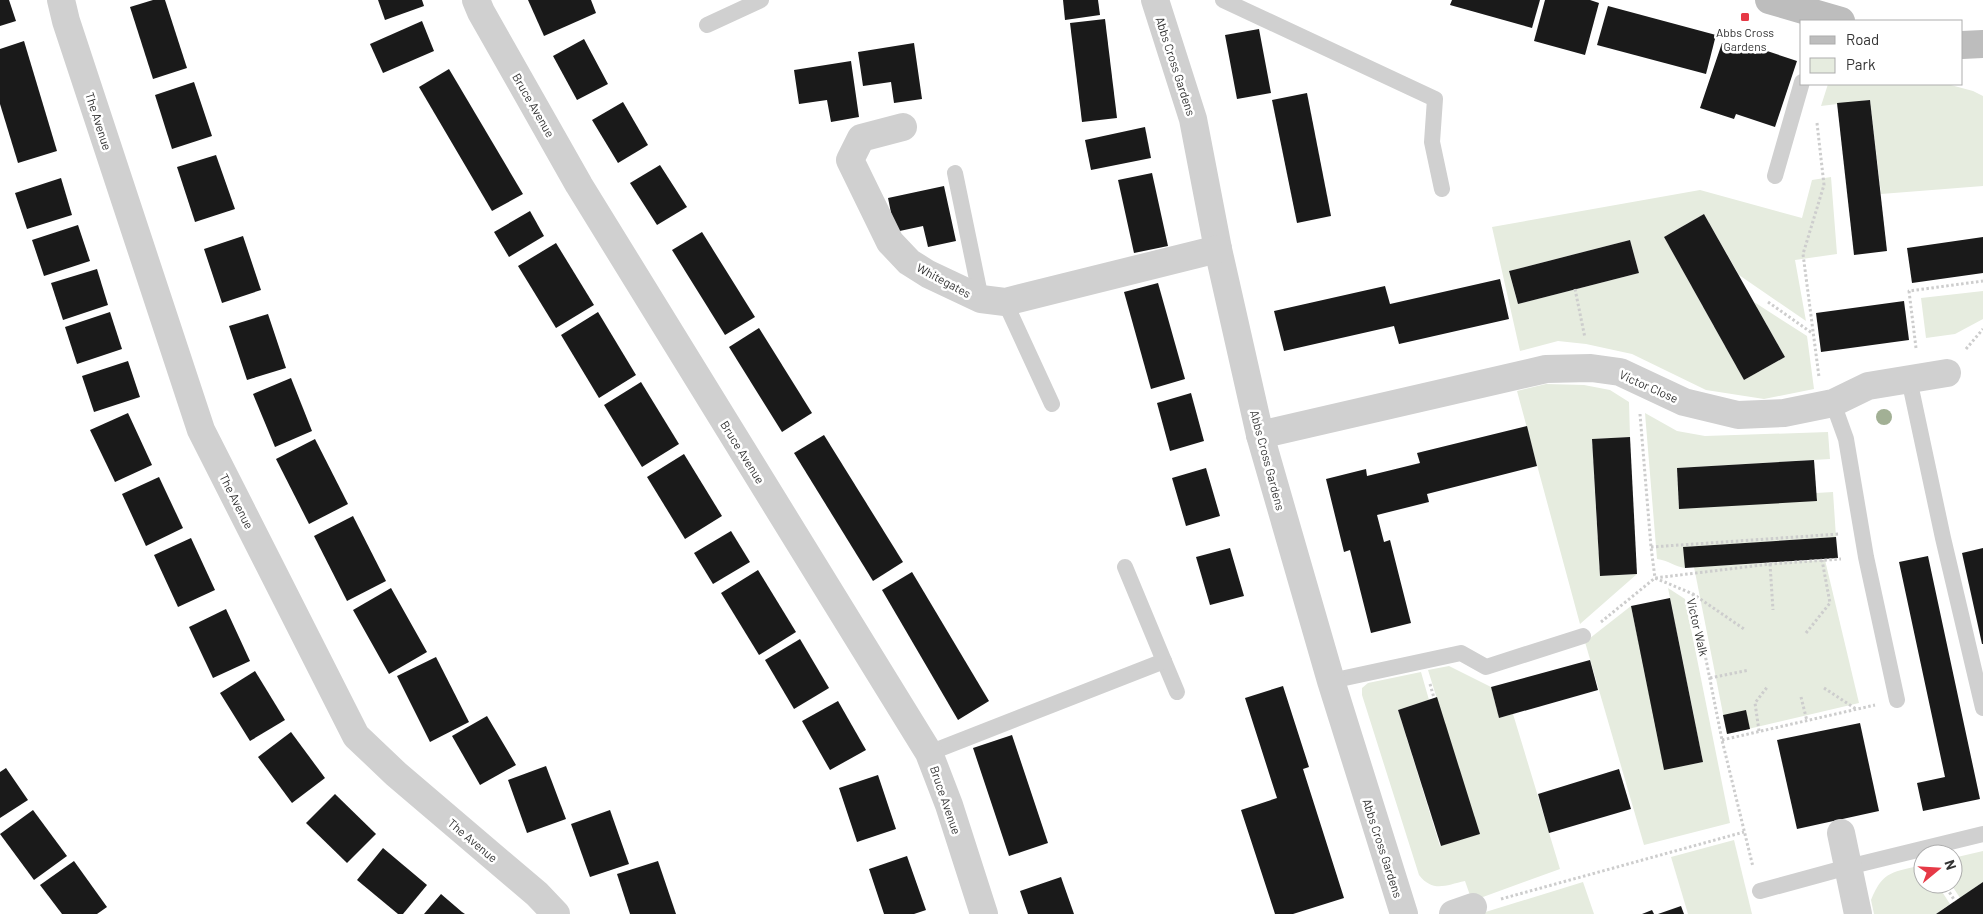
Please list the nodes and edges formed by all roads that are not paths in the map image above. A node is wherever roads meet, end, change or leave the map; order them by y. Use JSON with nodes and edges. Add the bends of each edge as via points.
{"nodes":[{"id":1,"x":61,"y":0,"type":"edge"},
{"id":2,"x":476,"y":0,"type":"edge"},
{"id":3,"x":761,"y":0,"type":"edge"},
{"id":4,"x":1155,"y":0,"type":"edge"},
{"id":5,"x":1223,"y":0,"type":"edge"},
{"id":6,"x":1770,"y":0,"type":"edge"},
{"id":7,"x":1827,"y":19,"type":"edge"},
{"id":8,"x":707,"y":25,"type":"dead end"},
{"id":9,"x":1983,"y":44,"type":"edge"},
{"id":10,"x":1963,"y":45,"type":"edge"},
{"id":11,"x":1801,"y":85,"type":"edge"},
{"id":12,"x":903,"y":128,"type":"dead end"},
{"id":13,"x":955,"y":173,"type":"dead end"},
{"id":14,"x":1775,"y":176,"type":"dead end"},
{"id":15,"x":1442,"y":189,"type":"dead end"},
{"id":16,"x":1218,"y":249,"type":"junction"},
{"id":17,"x":993,"y":300,"type":"junction"},
{"id":18,"x":1947,"y":373,"type":"dead end"},
{"id":19,"x":1914,"y":378,"type":"junction"},
{"id":20,"x":1052,"y":404,"type":"dead end"},
{"id":21,"x":1827,"y":404,"type":"junction"},
{"id":22,"x":1260,"y":435,"type":"junction"},
{"id":23,"x":1125,"y":567,"type":"dead end"},
{"id":24,"x":1583,"y":636,"type":"road end"},
{"id":25,"x":1164,"y":661,"type":"junction"},
{"id":26,"x":1331,"y":681,"type":"junction"},
{"id":27,"x":1177,"y":692,"type":"dead end"},
{"id":28,"x":1897,"y":700,"type":"road end"},
{"id":29,"x":1983,"y":708,"type":"edge"},
{"id":30,"x":929,"y":753,"type":"junction"},
{"id":31,"x":1840,"y":833,"type":"dead end"},
{"id":32,"x":1983,"y":834,"type":"edge"},
{"id":33,"x":1848,"y":867,"type":"junction"},
{"id":34,"x":1760,"y":890,"type":"road end"},
{"id":35,"x":556,"y":914,"type":"edge"},
{"id":36,"x":984,"y":914,"type":"edge"},
{"id":37,"x":1404,"y":914,"type":"edge"},
{"id":38,"x":1858,"y":914,"type":"edge"}],
"edges":[{"from":1,"to":35,"type":"street","name":"The Avenue","via":[[201,430],[356,736],[538,894]]},
{"from":2,"to":30,"type":"street","name":"Bruce Avenue","via":[[579,185]]},
{"from":3,"to":8,"type":"lane"},
{"from":4,"to":16,"type":"street","name":"Abbs Cross Gardens","via":[[1193,119]]},
{"from":5,"to":15,"type":"lane","via":[[1435,99],[1432,142]]},
{"from":6,"to":7,"type":"street"},
{"from":9,"to":10,"type":"street"},
{"from":11,"to":14,"type":"lane"},
{"from":12,"to":17,"type":"street","name":"Whitegates","via":[[861,138],[850,160],[890,242],[909,262],[928,274]]},
{"from":13,"to":17,"type":"lane"},
{"from":16,"to":17,"type":"street"},
{"from":16,"to":22,"type":"street","name":"Abbs Cross Gardens"},
{"from":17,"to":20,"type":"lane"},
{"from":18,"to":19,"type":"street","name":"Victor Close"},
{"from":19,"to":21,"type":"street","name":"Victor Close","via":[[1868,386]]},
{"from":19,"to":29,"type":"lane","via":[[1943,538]]},
{"from":21,"to":22,"type":"street","name":"Victor Close","via":[[1784,413],[1738,415],[1684,402],[1620,372],[1591,368],[1546,369]]},
{"from":21,"to":28,"type":"lane","via":[[1846,439],[1866,557]]},
{"from":22,"to":26,"type":"street","name":"Abbs Cross Gardens"},
{"from":23,"to":25,"type":"lane"},
{"from":24,"to":26,"type":"lane","via":[[1486,667],[1461,653]]},
{"from":25,"to":27,"type":"lane"},
{"from":25,"to":30,"type":"lane"},
{"from":26,"to":37,"type":"street","name":"Abbs Cross Gardens"},
{"from":30,"to":36,"type":"street","name":"Bruce Avenue"},
{"from":31,"to":33,"type":"street"},
{"from":32,"to":33,"type":"lane"},
{"from":33,"to":34,"type":"lane"},
{"from":33,"to":38,"type":"street"}]}
